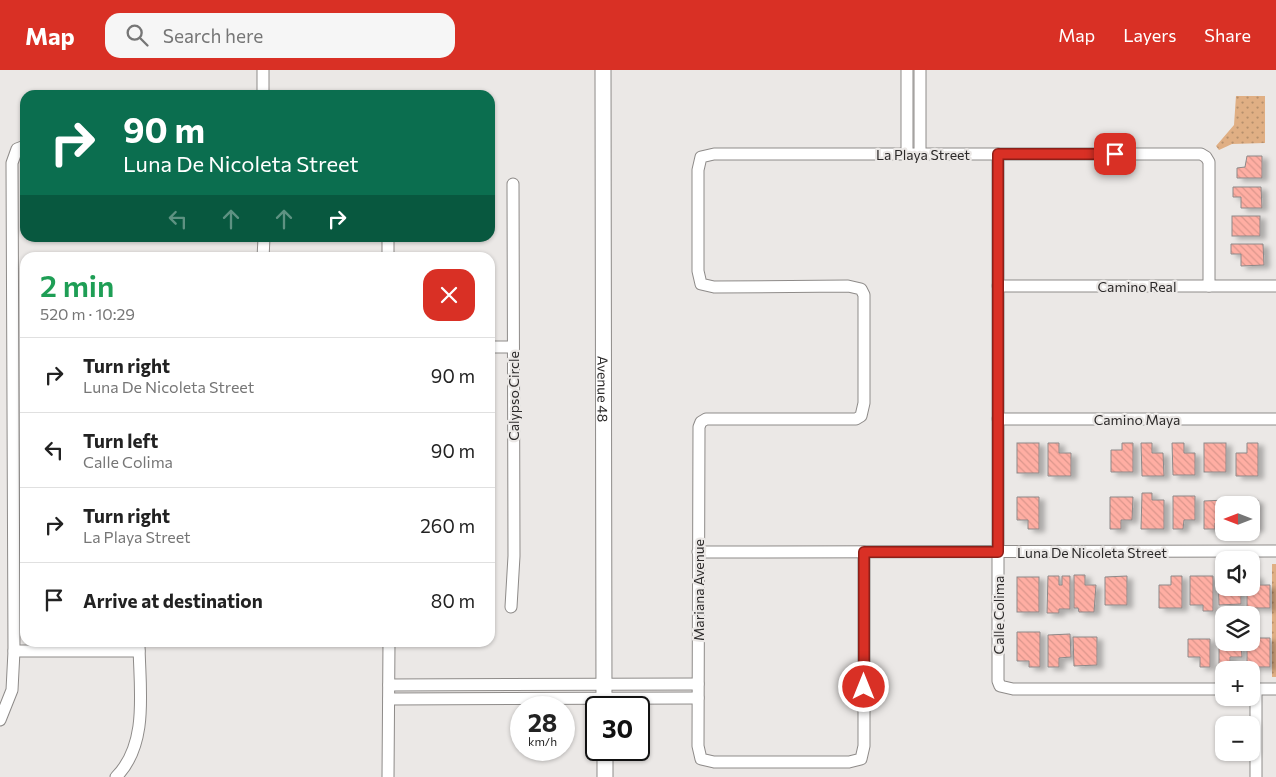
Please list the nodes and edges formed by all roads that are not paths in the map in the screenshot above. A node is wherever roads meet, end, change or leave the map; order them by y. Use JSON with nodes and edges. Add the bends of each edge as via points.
{"nodes":[{"id":1,"x":263,"y":70,"type":"edge"},
{"id":2,"x":603,"y":70,"type":"edge"},
{"id":3,"x":907,"y":70,"type":"edge"},
{"id":4,"x":920,"y":70,"type":"edge"},
{"id":5,"x":263,"y":90,"type":"edge"},
{"id":6,"x":20,"y":148,"type":"edge"},
{"id":7,"x":907,"y":154,"type":"junction"},
{"id":8,"x":920,"y":154,"type":"junction"},
{"id":9,"x":998,"y":154,"type":"junction"},
{"id":10,"x":513,"y":184,"type":"dead end"},
{"id":11,"x":998,"y":286,"type":"junction"},
{"id":12,"x":1209,"y":286,"type":"junction"},
{"id":13,"x":1276,"y":286,"type":"edge"},
{"id":14,"x":19,"y":347,"type":"edge"},
{"id":15,"x":495,"y":347,"type":"edge"},
{"id":16,"x":513,"y":347,"type":"junction"},
{"id":17,"x":998,"y":419,"type":"junction"},
{"id":18,"x":1276,"y":419,"type":"edge"},
{"id":19,"x":701,"y":422,"type":"joint"},
{"id":20,"x":698,"y":552,"type":"junction"},
{"id":21,"x":864,"y":552,"type":"junction"},
{"id":22,"x":998,"y":552,"type":"junction"},
{"id":23,"x":1276,"y":552,"type":"edge"},
{"id":24,"x":511,"y":607,"type":"dead end"},
{"id":25,"x":139,"y":647,"type":"edge"},
{"id":26,"x":389,"y":647,"type":"edge"},
{"id":27,"x":14,"y":651,"type":"junction"},
{"id":28,"x":698,"y":684,"type":"junction"},
{"id":29,"x":389,"y":685,"type":"junction"},
{"id":30,"x":1215,"y":689,"type":"edge"},
{"id":31,"x":1260,"y":689,"type":"edge"},
{"id":32,"x":1276,"y":689,"type":"edge"},
{"id":33,"x":585,"y":696,"type":"edge"},
{"id":34,"x":604,"y":696,"type":"edge"},
{"id":35,"x":650,"y":697,"type":"edge"},
{"id":36,"x":698,"y":698,"type":"junction"},
{"id":37,"x":389,"y":699,"type":"junction"},
{"id":38,"x":1254,"y":706,"type":"edge"},
{"id":39,"x":0,"y":720,"type":"edge"},
{"id":40,"x":604,"y":761,"type":"edge"},
{"id":41,"x":116,"y":777,"type":"edge"},
{"id":42,"x":388,"y":777,"type":"edge"},
{"id":43,"x":605,"y":777,"type":"edge"},
{"id":44,"x":1256,"y":777,"type":"edge"}],
"edges":[{"from":1,"to":5,"type":"street"},
{"from":2,"to":34,"type":"main road","name":"Avenue 48"},
{"from":3,"to":7,"type":"street"},
{"from":4,"to":8,"type":"street"},
{"from":6,"to":14,"type":"street","via":[[12,163]]},
{"from":7,"to":8,"type":"street","name":"La Playa Street"},
{"from":7,"to":19,"type":"street","name":"La Playa Street","via":[[714,154],[701,157],[698,170],[698,271],[701,284],[714,287],[848,286],[861,289],[864,295],[864,403],[861,416],[848,419],[714,419]]},
{"from":8,"to":9,"type":"street","name":"La Playa Street"},
{"from":9,"to":11,"type":"street","name":"Calle Colima"},
{"from":9,"to":12,"type":"street","name":"La Playa Street","via":[[1193,154],[1206,157],[1209,170]]},
{"from":10,"to":16,"type":"street","name":"Calypso Circle"},
{"from":11,"to":12,"type":"street","name":"Camino Real"},
{"from":11,"to":17,"type":"street","name":"Calle Colima"},
{"from":12,"to":13,"type":"street","name":"Camino Real"},
{"from":14,"to":27,"type":"street"},
{"from":15,"to":16,"type":"street"},
{"from":16,"to":24,"type":"street","name":"Calypso Circle","via":[[514,556]]},
{"from":17,"to":18,"type":"street","name":"Camino Maya"},
{"from":17,"to":22,"type":"street","name":"Calle Colima"},
{"from":19,"to":20,"type":"street","name":"Mariana Avenue","via":[[698,435]]},
{"from":20,"to":21,"type":"street","name":"Luna De Nicoleta Street"},
{"from":20,"to":28,"type":"street","name":"Mariana Avenue"},
{"from":21,"to":22,"type":"street","name":"Luna De Nicoleta Street"},
{"from":21,"to":36,"type":"street","name":"Mariana Avenue","via":[[862,759],[848,762],[714,762],[701,759],[698,754]]},
{"from":22,"to":23,"type":"street","name":"Luna De Nicoleta Street"},
{"from":22,"to":30,"type":"street","name":"Calle Colima","via":[[1000,686],[1013,689]]},
{"from":25,"to":27,"type":"street"},
{"from":25,"to":41,"type":"street","via":[[141,697],[137,741]]},
{"from":26,"to":29,"type":"street"},
{"from":27,"to":39,"type":"street","via":[[12,690]]},
{"from":28,"to":34,"type":"street"},
{"from":28,"to":36,"type":"street","name":"Mariana Avenue"},
{"from":29,"to":34,"type":"street"},
{"from":29,"to":37,"type":"street"},
{"from":31,"to":32,"type":"street"},
{"from":33,"to":37,"type":"street"},
{"from":35,"to":36,"type":"street"},
{"from":37,"to":42,"type":"street"},
{"from":38,"to":44,"type":"street"},
{"from":40,"to":43,"type":"main road"}]}
